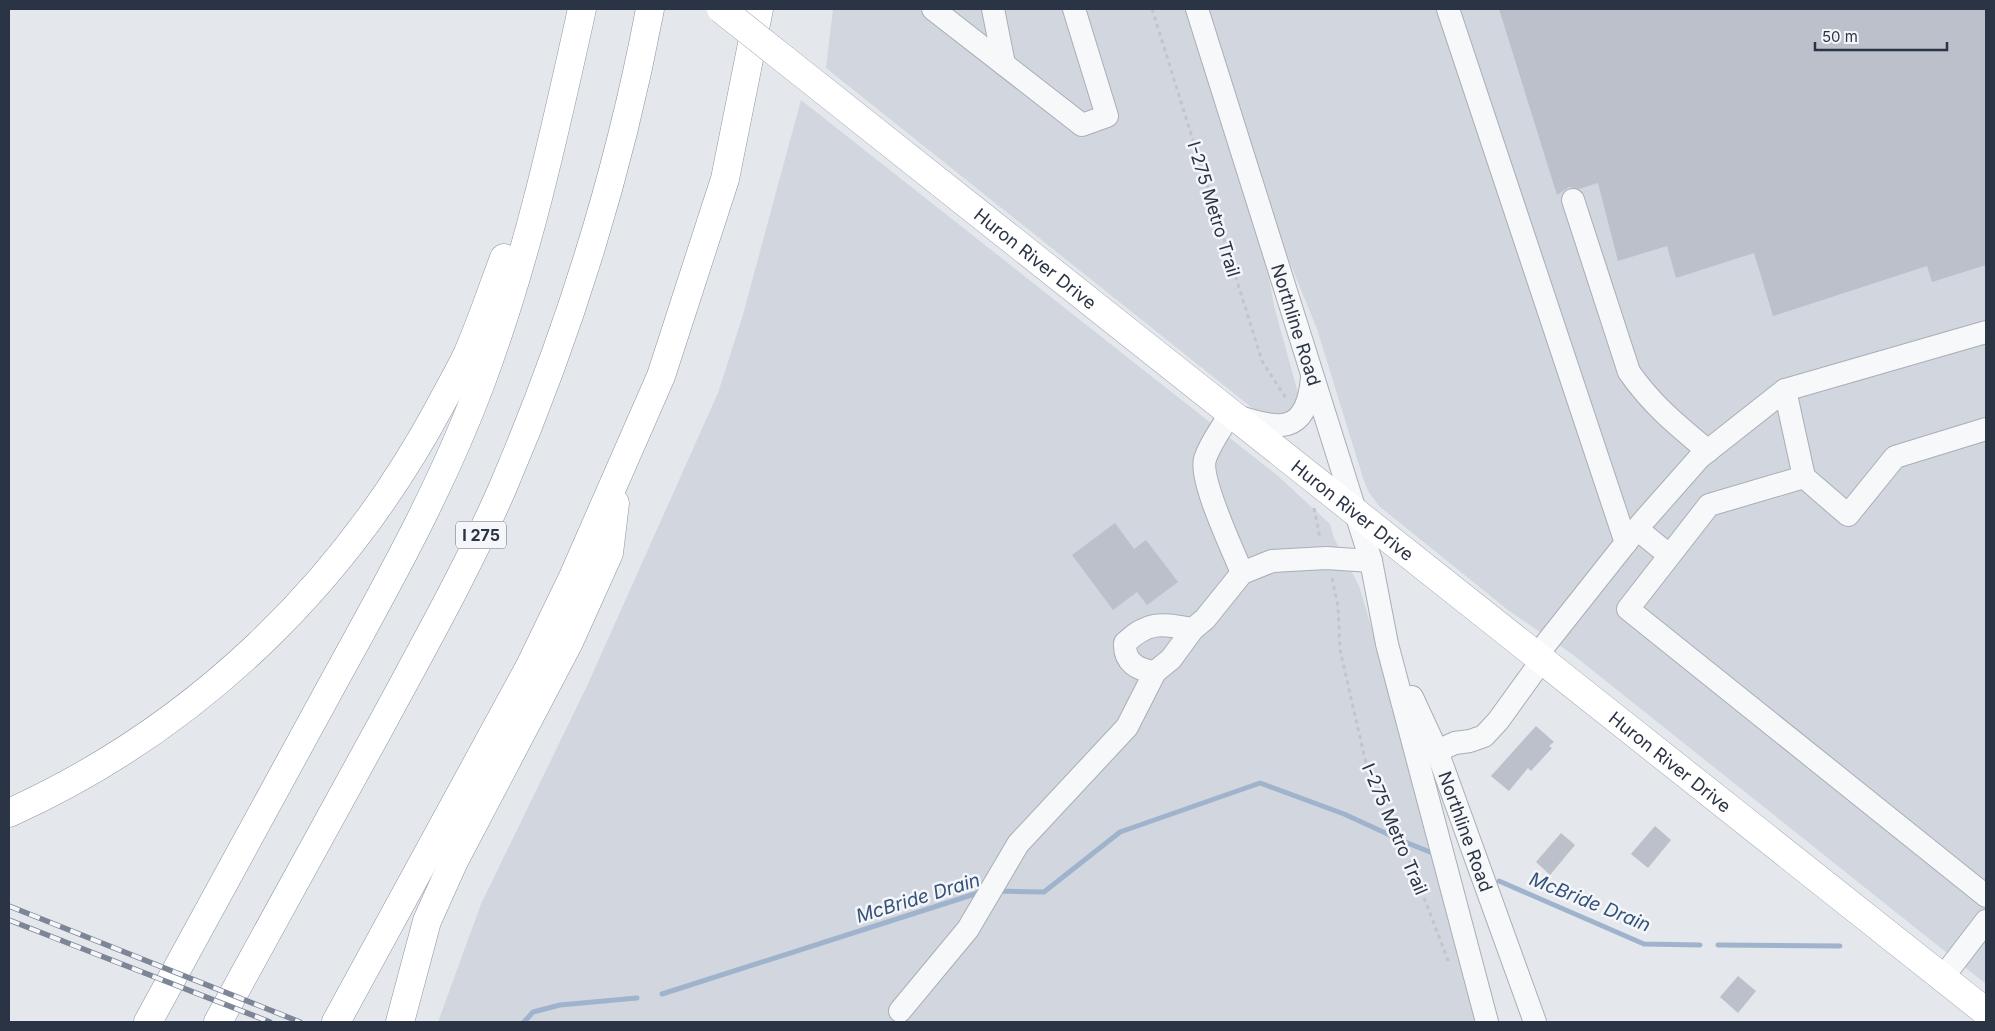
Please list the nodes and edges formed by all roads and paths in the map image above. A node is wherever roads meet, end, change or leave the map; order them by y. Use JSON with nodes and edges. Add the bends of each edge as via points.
{"nodes":[{"id":1,"x":582,"y":9,"type":"edge"},
{"id":2,"x":650,"y":9,"type":"edge"},
{"id":3,"x":721,"y":9,"type":"edge"},
{"id":4,"x":759,"y":9,"type":"edge"},
{"id":5,"x":933,"y":9,"type":"edge"},
{"id":6,"x":993,"y":9,"type":"edge"},
{"id":7,"x":1074,"y":9,"type":"edge"},
{"id":8,"x":1152,"y":9,"type":"edge"},
{"id":9,"x":1197,"y":9,"type":"edge"},
{"id":10,"x":1448,"y":9,"type":"edge"},
{"id":11,"x":571,"y":60,"type":"junction"},
{"id":12,"x":1004,"y":64,"type":"junction"},
{"id":13,"x":1573,"y":200,"type":"dead end"},
{"id":14,"x":1986,"y":332,"type":"edge"},
{"id":15,"x":1313,"y":377,"type":"junction"},
{"id":16,"x":1785,"y":390,"type":"junction"},
{"id":17,"x":1289,"y":403,"type":"dead end"},
{"id":18,"x":1230,"y":414,"type":"junction"},
{"id":19,"x":1986,"y":429,"type":"edge"},
{"id":20,"x":1708,"y":451,"type":"junction"},
{"id":21,"x":618,"y":476,"type":"junction"},
{"id":22,"x":1804,"y":477,"type":"junction"},
{"id":23,"x":1314,"y":509,"type":"dead end"},
{"id":24,"x":1355,"y":512,"type":"junction"},
{"id":25,"x":1632,"y":536,"type":"junction"},
{"id":26,"x":1321,"y":541,"type":"dead end"},
{"id":27,"x":1669,"y":555,"type":"junction"},
{"id":28,"x":1371,"y":561,"type":"junction"},
{"id":29,"x":1331,"y":571,"type":"dead end"},
{"id":30,"x":1242,"y":573,"type":"junction"},
{"id":31,"x":1193,"y":629,"type":"junction"},
{"id":32,"x":1387,"y":644,"type":"junction"},
{"id":33,"x":1540,"y":658,"type":"junction"},
{"id":34,"x":1155,"y":672,"type":"junction"},
{"id":35,"x":1437,"y":751,"type":"junction"},
{"id":36,"x":9,"y":813,"type":"edge"},
{"id":37,"x":1986,"y":896,"type":"edge"},
{"id":38,"x":1986,"y":921,"type":"edge"},
{"id":39,"x":1450,"y":964,"type":"dead end"},
{"id":40,"x":1943,"y":977,"type":"junction"},
{"id":41,"x":900,"y":1012,"type":"dead end"},
{"id":42,"x":1986,"y":1012,"type":"edge"},
{"id":43,"x":148,"y":1022,"type":"edge"},
{"id":44,"x":218,"y":1022,"type":"edge"},
{"id":45,"x":336,"y":1022,"type":"edge"},
{"id":46,"x":400,"y":1022,"type":"edge"},
{"id":47,"x":1486,"y":1022,"type":"edge"},
{"id":48,"x":1535,"y":1022,"type":"edge"}],
"edges":[{"from":1,"to":11,"type":"main road"},
{"from":2,"to":44,"type":"main road","number":"I 275","via":[[638,75],[613,175],[580,286],[544,387],[503,487],[447,604]]},
{"from":3,"to":18,"type":"main road","name":"Huron River Drive","bridge":true},
{"from":4,"to":21,"type":"main road","via":[[724,179],[661,376]]},
{"from":5,"to":12,"type":"street"},
{"from":6,"to":12,"type":"street"},
{"from":7,"to":12,"type":"street","via":[[1106,116],[1082,125]]},
{"from":8,"to":17,"type":"path","name":"I-275 Metro Trail","via":[[1262,361]]},
{"from":9,"to":15,"type":"street","name":"Northline Road"},
{"from":10,"to":25,"type":"street"},
{"from":11,"to":36,"type":"main road","via":[[550,99],[515,226],[466,355],[422,439],[357,535],[276,628],[201,696],[143,738],[77,779]]},
{"from":11,"to":43,"type":"main road","via":[[540,192],[507,305],[454,449],[399,562]]},
{"from":13,"to":20,"type":"street","via":[[1629,372],[1646,396]]},
{"from":14,"to":16,"type":"street"},
{"from":15,"to":18,"type":"street","via":[[1308,404],[1290,423],[1273,427]]},
{"from":15,"to":24,"type":"street","name":"Northline Road"},
{"from":16,"to":20,"type":"street"},
{"from":16,"to":22,"type":"street"},
{"from":18,"to":24,"type":"main road","name":"Huron River Drive"},
{"from":18,"to":30,"type":"street","via":[[1205,461],[1207,484]]},
{"from":19,"to":22,"type":"street","via":[[1895,457],[1848,515]]},
{"from":20,"to":25,"type":"street"},
{"from":21,"to":45,"type":"main road","via":[[530,668]]},
{"from":21,"to":46,"type":"main road","via":[[609,553],[569,642],[454,861],[431,912]]},
{"from":22,"to":27,"type":"street","via":[[1710,505]]},
{"from":23,"to":26,"type":"path"},
{"from":24,"to":28,"type":"street","name":"Northline Road"},
{"from":24,"to":33,"type":"main road","name":"Huron River Drive"},
{"from":25,"to":27,"type":"street"},
{"from":25,"to":33,"type":"street"},
{"from":27,"to":37,"type":"street","via":[[1628,609]]},
{"from":28,"to":30,"type":"street","via":[[1326,558],[1272,561]]},
{"from":28,"to":32,"type":"street","name":"Northline Road"},
{"from":29,"to":39,"type":"path","name":"I-275 Metro Trail","via":[[1338,606],[1340,650],[1368,772],[1389,806]]},
{"from":30,"to":31,"type":"street","via":[[1206,619]]},
{"from":31,"to":34,"type":"street","via":[[1171,659]]},
{"from":31,"to":34,"type":"street","via":[[1154,625],[1138,630],[1125,643],[1124,653],[1131,664]]},
{"from":32,"to":35,"type":"street","name":"Northline Road"},
{"from":32,"to":47,"type":"street","name":"Northline Road"},
{"from":33,"to":35,"type":"street","via":[[1498,721],[1484,736]]},
{"from":33,"to":40,"type":"main road","name":"Huron River Drive"},
{"from":34,"to":41,"type":"street","via":[[1127,727],[1018,844],[968,928]]},
{"from":35,"to":48,"type":"street","name":"Northline Road"},
{"from":38,"to":40,"type":"street"},
{"from":40,"to":42,"type":"main road","name":"Huron River Drive"}]}
